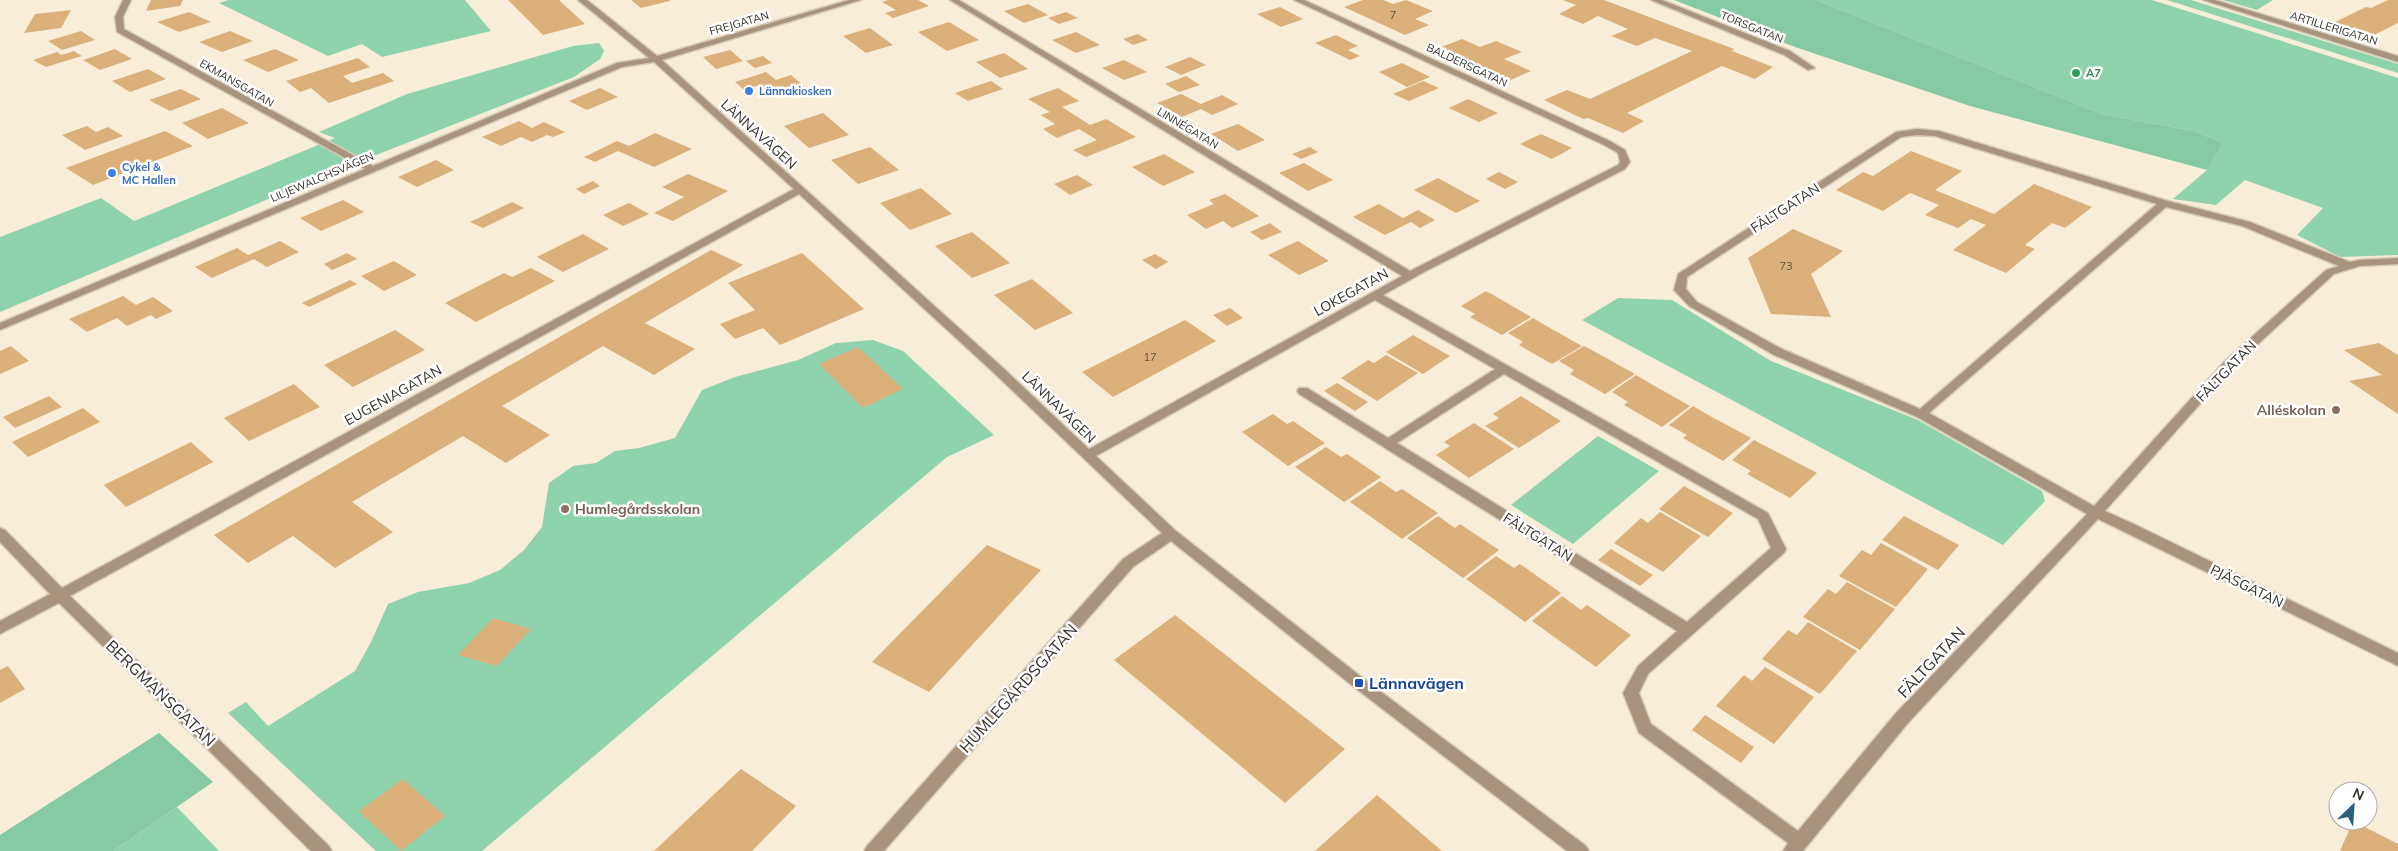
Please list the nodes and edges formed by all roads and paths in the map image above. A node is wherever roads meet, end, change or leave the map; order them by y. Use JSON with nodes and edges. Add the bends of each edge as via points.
{"nodes":[{"id":1,"x":127,"y":0,"type":"edge"},
{"id":2,"x":582,"y":0,"type":"edge"},
{"id":3,"x":857,"y":0,"type":"edge"},
{"id":4,"x":954,"y":0,"type":"edge"},
{"id":5,"x":1298,"y":0,"type":"edge"},
{"id":6,"x":1655,"y":0,"type":"edge"},
{"id":7,"x":2207,"y":0,"type":"edge"},
{"id":8,"x":656,"y":59,"type":"junction"},
{"id":9,"x":2398,"y":59,"type":"edge"},
{"id":10,"x":1811,"y":68,"type":"dead end"},
{"id":11,"x":1625,"y":156,"type":"joint"},
{"id":12,"x":372,"y":169,"type":"junction"},
{"id":13,"x":800,"y":190,"type":"junction"},
{"id":14,"x":2164,"y":204,"type":"junction"},
{"id":15,"x":2398,"y":262,"type":"edge"},
{"id":16,"x":2350,"y":266,"type":"junction"},
{"id":17,"x":1410,"y":276,"type":"junction"},
{"id":18,"x":1375,"y":295,"type":"junction"},
{"id":19,"x":0,"y":327,"type":"edge"},
{"id":20,"x":1503,"y":369,"type":"junction"},
{"id":21,"x":1303,"y":391,"type":"dead end"},
{"id":22,"x":1921,"y":414,"type":"junction"},
{"id":23,"x":1387,"y":444,"type":"junction"},
{"id":24,"x":1087,"y":455,"type":"junction"},
{"id":25,"x":2096,"y":513,"type":"junction"},
{"id":26,"x":0,"y":533,"type":"edge"},
{"id":27,"x":1171,"y":534,"type":"junction"},
{"id":28,"x":60,"y":595,"type":"junction"},
{"id":29,"x":0,"y":628,"type":"edge"},
{"id":30,"x":1688,"y":630,"type":"junction"},
{"id":31,"x":2398,"y":660,"type":"edge"},
{"id":32,"x":1795,"y":846,"type":"edge"},
{"id":33,"x":323,"y":851,"type":"edge"},
{"id":34,"x":873,"y":851,"type":"edge"},
{"id":35,"x":1580,"y":851,"type":"edge"}],
"edges":[{"from":1,"to":12,"type":"street","name":"EKMANSGATAN","via":[[119,17],[120,30]]},
{"from":2,"to":8,"type":"street","name":"LÄNNAVÄGEN"},
{"from":3,"to":8,"type":"street","name":"FREJGATAN"},
{"from":4,"to":17,"type":"street","name":"LINNÉGATAN"},
{"from":5,"to":11,"type":"street","name":"BALDERSGATAN","via":[[1607,143]]},
{"from":6,"to":10,"type":"street","name":"TORSGATAN","via":[[1787,53]]},
{"from":7,"to":9,"type":"street","name":"ARTILLERIGATAN"},
{"from":8,"to":12,"type":"street","name":"LILJEWALCHSVÄGEN","via":[[620,65]]},
{"from":8,"to":13,"type":"street","name":"LÄNNAVÄGEN"},
{"from":11,"to":17,"type":"street","name":"LOKEGATAN","via":[[1622,167]]},
{"from":12,"to":19,"type":"street","name":"LILJEWALCHSVÄGEN"},
{"from":13,"to":24,"type":"street","name":"LÄNNAVÄGEN"},
{"from":13,"to":28,"type":"street","name":"EUGENIAGATAN"},
{"from":14,"to":16,"type":"street","name":"FÄLTGATAN","via":[[2246,224]]},
{"from":14,"to":22,"type":"street"},
{"from":14,"to":22,"type":"street","name":"FÄLTGATAN","via":[[1936,133],[1899,134],[1682,276],[1680,290],[1692,304],[1778,352]]},
{"from":15,"to":16,"type":"street","name":"FÄLTGATAN"},
{"from":16,"to":25,"type":"street","name":"FÄLTGATAN","via":[[2330,272],[2228,365]]},
{"from":17,"to":18,"type":"street","name":"LOKEGATAN"},
{"from":18,"to":20,"type":"street","name":"FÄLTGATAN"},
{"from":18,"to":24,"type":"street","name":"LOKEGATAN"},
{"from":20,"to":23,"type":"street"},
{"from":20,"to":30,"type":"street","name":"FÄLTGATAN","via":[[1763,516],[1779,549]]},
{"from":21,"to":23,"type":"street","name":"FÄLTGATAN"},
{"from":22,"to":25,"type":"street","name":"FÄLTGATAN"},
{"from":23,"to":30,"type":"street","name":"FÄLTGATAN"},
{"from":24,"to":27,"type":"street","name":"LÄNNAVÄGEN"},
{"from":25,"to":31,"type":"street","name":"PJÄSGATAN"},
{"from":25,"to":32,"type":"street","name":"FÄLTGATAN","via":[[1902,718]]},
{"from":26,"to":28,"type":"street","name":"BERGMANSGATAN"},
{"from":27,"to":34,"type":"street","name":"HUMLEGÅRDSGATAN","via":[[1128,563]]},
{"from":27,"to":35,"type":"street","name":"LÄNNAVÄGEN","via":[[1359,683]]},
{"from":28,"to":29,"type":"street","name":"EUGENIAGATAN"},
{"from":28,"to":33,"type":"street","name":"BERGMANSGATAN"},
{"from":30,"to":32,"type":"street","name":"FÄLTGATAN","via":[[1643,670],[1631,693],[1646,728]]}]}
